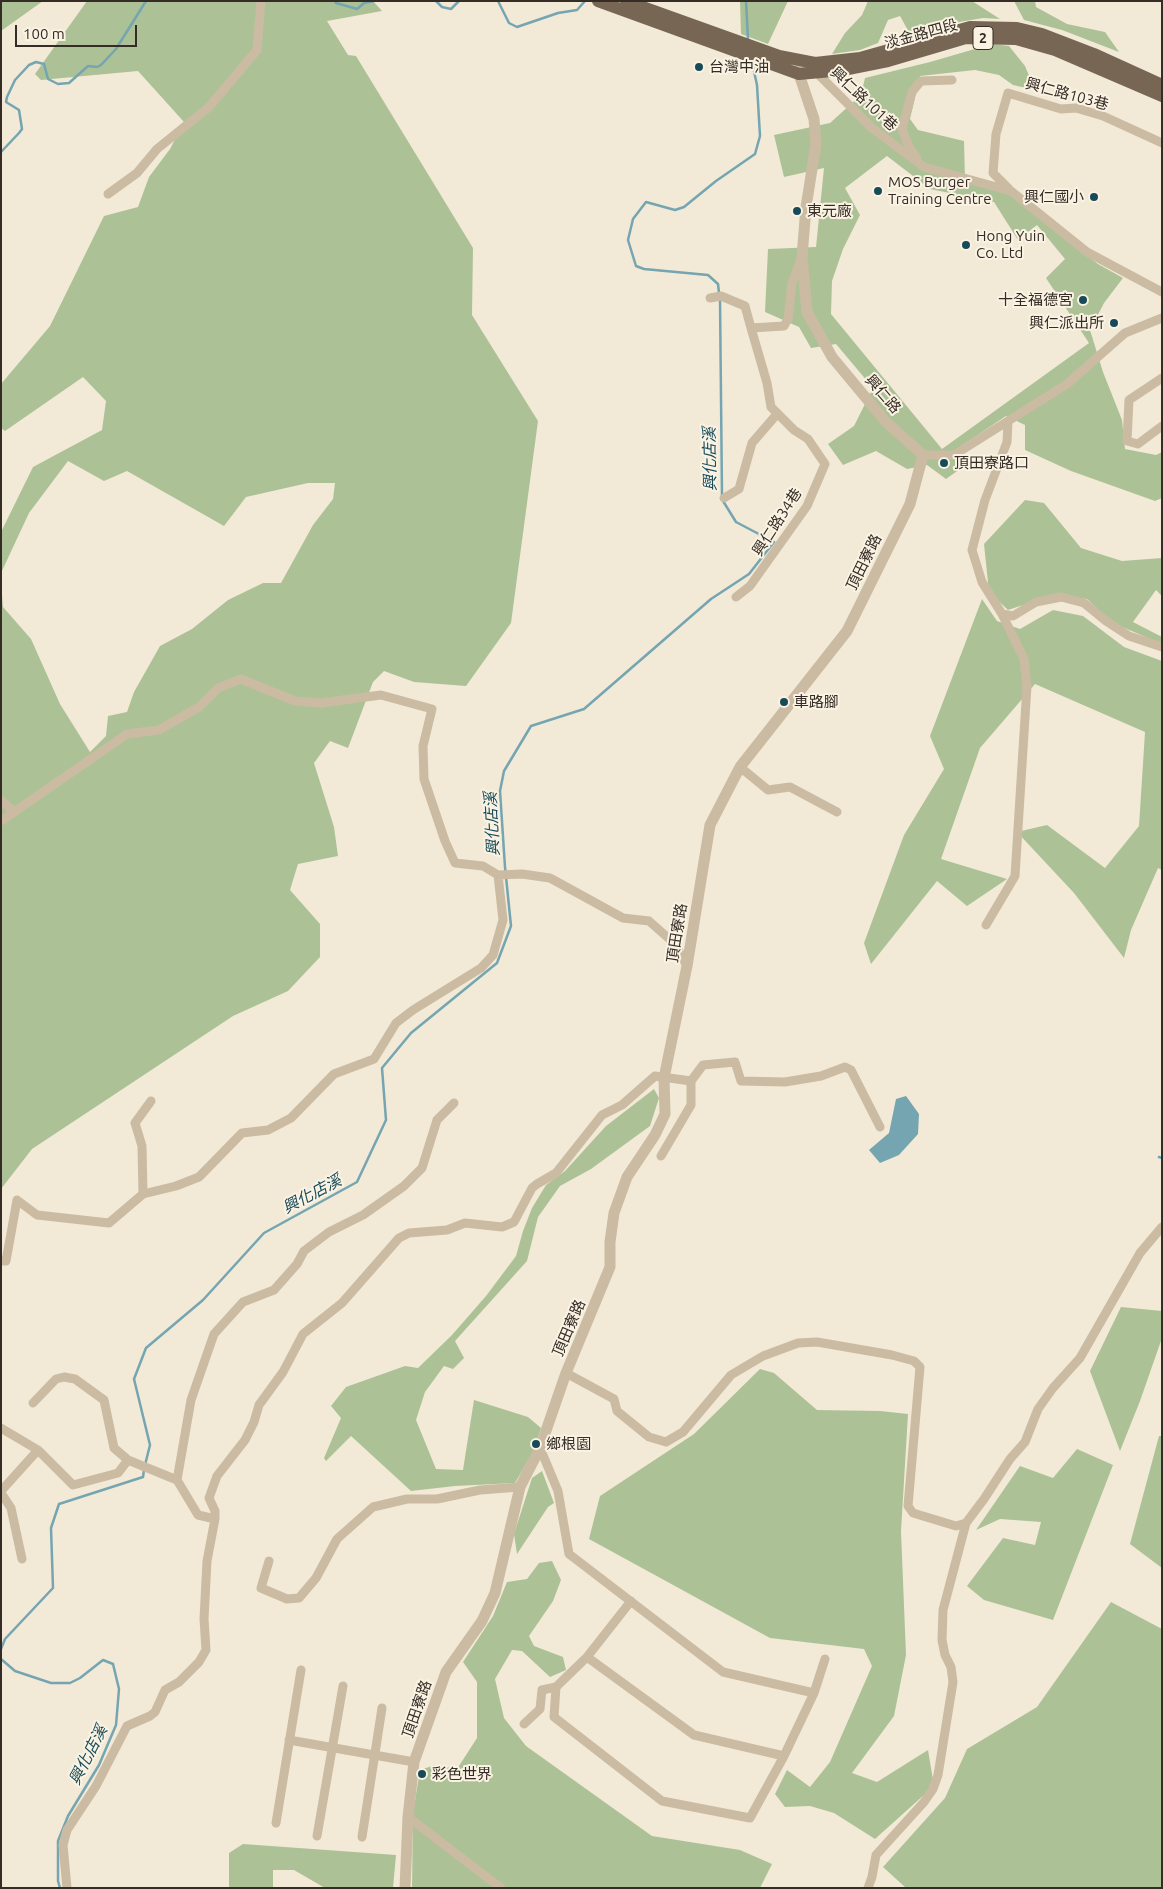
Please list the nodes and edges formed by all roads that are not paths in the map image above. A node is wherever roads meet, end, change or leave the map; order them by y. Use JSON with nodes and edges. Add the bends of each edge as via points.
{"nodes":[{"id":1,"x":261,"y":1,"type":"edge"},
{"id":2,"x":598,"y":1,"type":"edge"},
{"id":3,"x":626,"y":1,"type":"edge"},
{"id":4,"x":734,"y":46,"type":"junction"},
{"id":5,"x":759,"y":55,"type":"junction"},
{"id":6,"x":800,"y":61,"type":"junction"},
{"id":7,"x":816,"y":68,"type":"junction"},
{"id":8,"x":798,"y":74,"type":"junction"},
{"id":9,"x":952,"y":80,"type":"dead end"},
{"id":10,"x":1162,"y":84,"type":"edge"},
{"id":11,"x":1162,"y":96,"type":"edge"},
{"id":12,"x":1162,"y":143,"type":"edge"},
{"id":13,"x":924,"y":167,"type":"junction"},
{"id":14,"x":1011,"y":191,"type":"junction"},
{"id":15,"x":108,"y":194,"type":"dead end"},
{"id":16,"x":802,"y":257,"type":"junction"},
{"id":17,"x":1162,"y":292,"type":"edge"},
{"id":18,"x":710,"y":298,"type":"dead end"},
{"id":19,"x":1159,"y":319,"type":"edge"},
{"id":20,"x":751,"y":328,"type":"junction"},
{"id":21,"x":1162,"y":329,"type":"edge"},
{"id":22,"x":1162,"y":378,"type":"edge"},
{"id":23,"x":777,"y":414,"type":"junction"},
{"id":24,"x":1008,"y":421,"type":"junction"},
{"id":25,"x":1162,"y":426,"type":"edge"},
{"id":26,"x":923,"y":455,"type":"junction"},
{"id":27,"x":724,"y":498,"type":"dead end"},
{"id":28,"x":736,"y":597,"type":"dead end"},
{"id":29,"x":1002,"y":614,"type":"junction"},
{"id":30,"x":1162,"y":647,"type":"edge"},
{"id":31,"x":740,"y":767,"type":"junction"},
{"id":32,"x":1,"y":800,"type":"edge"},
{"id":33,"x":14,"y":812,"type":"junction"},
{"id":34,"x":837,"y":812,"type":"dead end"},
{"id":35,"x":1,"y":822,"type":"edge"},
{"id":36,"x":498,"y":875,"type":"junction"},
{"id":37,"x":986,"y":925,"type":"dead end"},
{"id":38,"x":687,"y":966,"type":"junction"},
{"id":39,"x":664,"y":1078,"type":"junction"},
{"id":40,"x":690,"y":1081,"type":"junction"},
{"id":41,"x":151,"y":1101,"type":"dead end"},
{"id":42,"x":454,"y":1103,"type":"dead end"},
{"id":43,"x":880,"y":1127,"type":"dead end"},
{"id":44,"x":661,"y":1156,"type":"dead end"},
{"id":45,"x":143,"y":1194,"type":"junction"},
{"id":46,"x":1162,"y":1227,"type":"edge"},
{"id":47,"x":4,"y":1261,"type":"dead end"},
{"id":48,"x":566,"y":1373,"type":"junction"},
{"id":49,"x":32,"y":1403,"type":"dead end"},
{"id":50,"x":1,"y":1428,"type":"edge"},
{"id":51,"x":540,"y":1448,"type":"junction"},
{"id":52,"x":38,"y":1450,"type":"junction"},
{"id":53,"x":128,"y":1460,"type":"junction"},
{"id":54,"x":177,"y":1480,"type":"junction"},
{"id":55,"x":520,"y":1487,"type":"junction"},
{"id":56,"x":1,"y":1492,"type":"edge"},
{"id":57,"x":215,"y":1519,"type":"junction"},
{"id":58,"x":966,"y":1523,"type":"junction"},
{"id":59,"x":22,"y":1559,"type":"dead end"},
{"id":60,"x":269,"y":1561,"type":"dead end"},
{"id":61,"x":631,"y":1601,"type":"junction"},
{"id":62,"x":588,"y":1657,"type":"junction"},
{"id":63,"x":825,"y":1659,"type":"dead end"},
{"id":64,"x":301,"y":1670,"type":"dead end"},
{"id":65,"x":343,"y":1686,"type":"dead end"},
{"id":66,"x":556,"y":1687,"type":"junction"},
{"id":67,"x":814,"y":1693,"type":"junction"},
{"id":68,"x":382,"y":1708,"type":"dead end"},
{"id":69,"x":524,"y":1724,"type":"dead end"},
{"id":70,"x":289,"y":1740,"type":"junction"},
{"id":71,"x":332,"y":1748,"type":"junction"},
{"id":72,"x":374,"y":1755,"type":"junction"},
{"id":73,"x":784,"y":1756,"type":"junction"},
{"id":74,"x":414,"y":1762,"type":"junction"},
{"id":75,"x":408,"y":1817,"type":"junction"},
{"id":76,"x":276,"y":1823,"type":"dead end"},
{"id":77,"x":317,"y":1836,"type":"dead end"},
{"id":78,"x":362,"y":1837,"type":"dead end"},
{"id":79,"x":67,"y":1888,"type":"edge"},
{"id":80,"x":405,"y":1888,"type":"edge"},
{"id":81,"x":501,"y":1888,"type":"edge"},
{"id":82,"x":868,"y":1888,"type":"edge"}],
"edges":[{"from":1,"to":15,"type":"street","via":[[257,50],[209,107],[157,149],[137,173]]},
{"from":2,"to":4,"type":"main road","number":"2"},
{"from":3,"to":4,"type":"main road","number":"2"},
{"from":4,"to":5,"type":"main road","number":"2"},
{"from":5,"to":6,"type":"main road","number":"2"},
{"from":5,"to":8,"type":"main road","number":"2"},
{"from":6,"to":7,"type":"main road","name":"淡金路四段","number":"2"},
{"from":6,"to":8,"type":"street"},
{"from":7,"to":8,"type":"main road","name":"淡金路四段","number":"2"},
{"from":7,"to":10,"type":"main road","name":"淡金路四段","number":"2","via":[[970,27],[1017,28],[1094,54]]},
{"from":7,"to":11,"type":"main road","name":"淡金路四段","number":"2","via":[[843,70],[888,61],[966,38],[1016,38],[1055,50]]},
{"from":7,"to":13,"type":"street","name":"興仁路101巷","via":[[872,128]]},
{"from":8,"to":16,"type":"street","name":"興仁路","via":[[814,118],[816,144]]},
{"from":9,"to":13,"type":"street","via":[[920,81],[912,92],[902,129],[910,149]]},
{"from":12,"to":14,"type":"street","name":"興仁路103巷","via":[[1103,116],[1076,108],[1061,109],[1008,93],[996,134],[993,173]]},
{"from":13,"to":14,"type":"street","name":"興仁路101巷"},
{"from":14,"to":17,"type":"street","name":"興仁路101巷","via":[[1087,252]]},
{"from":16,"to":20,"type":"street","via":[[792,283],[788,319],[784,326]]},
{"from":16,"to":26,"type":"street","name":"興仁路","via":[[807,312],[832,357],[886,422]]},
{"from":18,"to":20,"type":"street","name":"興仁路34巷","via":[[721,296],[745,306]]},
{"from":19,"to":21,"type":"street"},
{"from":19,"to":24,"type":"street","via":[[1126,333],[1067,384]]},
{"from":20,"to":23,"type":"street","name":"興仁路34巷","via":[[767,383],[770,407]]},
{"from":22,"to":25,"type":"street","via":[[1129,400],[1127,441],[1138,444]]},
{"from":23,"to":27,"type":"street","via":[[752,443],[739,489]]},
{"from":23,"to":28,"type":"street","name":"興仁路34巷","via":[[808,439],[825,464],[807,506],[750,586]]},
{"from":24,"to":26,"type":"street","via":[[954,455]]},
{"from":24,"to":29,"type":"street","via":[[1007,442],[985,500],[972,550],[982,582]]},
{"from":26,"to":31,"type":"street","name":"頂田寮路","via":[[910,504],[846,631]]},
{"from":29,"to":30,"type":"street","via":[[1013,616],[1036,602],[1061,597],[1084,603],[1129,636]]},
{"from":29,"to":37,"type":"street","via":[[1024,659],[1027,686],[1014,876]]},
{"from":31,"to":34,"type":"street","via":[[768,790],[790,787]]},
{"from":31,"to":38,"type":"street","name":"頂田寮路","via":[[710,825]]},
{"from":32,"to":33,"type":"street"},
{"from":33,"to":35,"type":"street"},
{"from":33,"to":36,"type":"street","via":[[127,734],[160,730],[199,706],[218,688],[241,679],[295,701],[321,704],[381,695],[432,709],[423,746],[424,778],[445,842],[455,863],[482,866]]},
{"from":36,"to":38,"type":"street","via":[[550,878],[623,918],[648,921],[675,944]]},
{"from":36,"to":45,"type":"street","via":[[503,920],[493,955],[481,968],[396,1023],[374,1059],[334,1074],[291,1118],[268,1130],[242,1133],[199,1177]]},
{"from":38,"to":39,"type":"street","name":"頂田寮路"},
{"from":39,"to":40,"type":"street"},
{"from":39,"to":48,"type":"street","name":"頂田寮路","via":[[665,1114],[627,1177],[614,1213],[610,1267]]},
{"from":39,"to":57,"type":"street","via":[[655,1076],[622,1105],[602,1114],[556,1173],[532,1188],[514,1222],[502,1228],[465,1223],[447,1230],[409,1233],[399,1238],[342,1303],[303,1334],[283,1372],[259,1405],[245,1440],[217,1476],[209,1498]]},
{"from":40,"to":43,"type":"street","via":[[703,1065],[735,1062],[741,1081],[785,1082],[821,1076],[845,1067],[851,1070]]},
{"from":40,"to":44,"type":"street","via":[[691,1105]]},
{"from":41,"to":45,"type":"street","via":[[135,1123],[142,1146]]},
{"from":42,"to":54,"type":"street","via":[[437,1120],[422,1168],[404,1186],[304,1251],[274,1290],[243,1302],[214,1334],[192,1400]]},
{"from":45,"to":47,"type":"street","via":[[109,1223],[37,1215],[17,1200]]},
{"from":46,"to":58,"type":"street","via":[[1140,1253],[1080,1358],[1038,1409],[1024,1442]]},
{"from":48,"to":51,"type":"street","name":"頂田寮路"},
{"from":48,"to":58,"type":"street","via":[[614,1399],[617,1412],[649,1437],[666,1442],[683,1432],[730,1375],[763,1356],[798,1343],[817,1342],[914,1361],[920,1367],[908,1506],[913,1512],[956,1526]]},
{"from":49,"to":53,"type":"street","via":[[56,1379],[64,1376],[76,1379],[104,1400],[114,1448]]},
{"from":50,"to":52,"type":"street"},
{"from":51,"to":55,"type":"street","name":"頂田寮路"},
{"from":51,"to":61,"type":"street","via":[[558,1491],[569,1554]]},
{"from":52,"to":53,"type":"street","via":[[73,1485],[118,1473]]},
{"from":52,"to":56,"type":"street"},
{"from":53,"to":54,"type":"street"},
{"from":54,"to":57,"type":"street","via":[[198,1515]]},
{"from":55,"to":60,"type":"street","via":[[480,1490],[437,1499],[407,1499],[373,1507],[338,1539],[316,1578],[299,1598],[287,1599],[262,1588]]},
{"from":55,"to":74,"type":"street","name":"頂田寮路","via":[[495,1593],[482,1621],[446,1672]]},
{"from":56,"to":59,"type":"street","via":[[11,1508]]},
{"from":57,"to":79,"type":"street","via":[[207,1561],[206,1650],[179,1682],[165,1690],[155,1712],[127,1726],[96,1786],[67,1830],[63,1845]]},
{"from":58,"to":82,"type":"street","via":[[943,1610],[942,1640],[953,1682],[938,1775],[924,1802],[876,1855]]},
{"from":61,"to":62,"type":"street"},
{"from":61,"to":67,"type":"street","via":[[724,1672]]},
{"from":62,"to":66,"type":"street"},
{"from":62,"to":73,"type":"street","via":[[694,1735]]},
{"from":63,"to":67,"type":"street"},
{"from":64,"to":70,"type":"street"},
{"from":65,"to":71,"type":"street"},
{"from":66,"to":69,"type":"street","via":[[542,1690],[540,1709]]},
{"from":66,"to":73,"type":"street","via":[[554,1717],[662,1801],[750,1818]]},
{"from":67,"to":73,"type":"street"},
{"from":68,"to":72,"type":"street"},
{"from":70,"to":71,"type":"street","name":"頂田寮路"},
{"from":70,"to":76,"type":"street"},
{"from":71,"to":72,"type":"street","name":"頂田寮路"},
{"from":71,"to":77,"type":"street"},
{"from":72,"to":74,"type":"street","name":"頂田寮路"},
{"from":72,"to":78,"type":"street"},
{"from":74,"to":75,"type":"street","name":"頂田寮路"},
{"from":75,"to":80,"type":"street","name":"頂田寮路"},
{"from":75,"to":81,"type":"street"}]}
